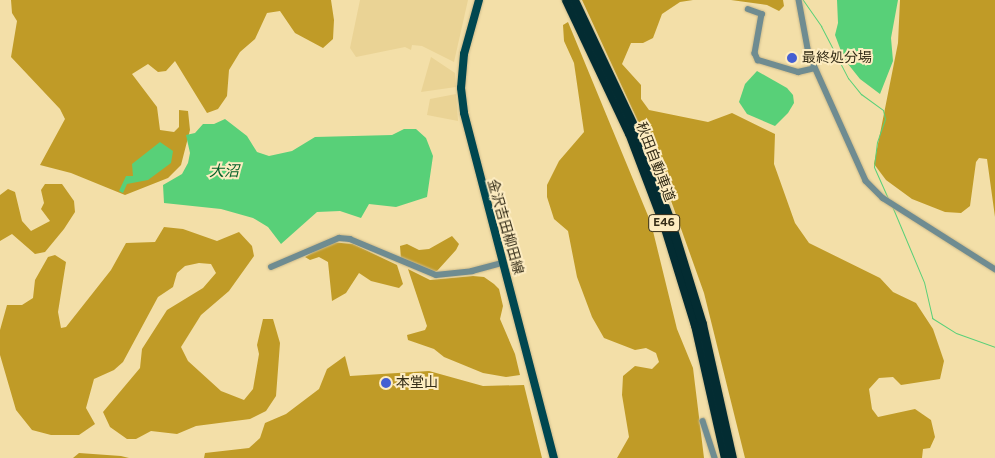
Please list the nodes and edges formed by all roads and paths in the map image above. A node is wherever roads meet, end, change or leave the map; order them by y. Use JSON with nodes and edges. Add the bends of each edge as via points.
{"nodes":[{"id":1,"x":479,"y":0,"type":"edge"},
{"id":2,"x":566,"y":0,"type":"edge"},
{"id":3,"x":574,"y":0,"type":"edge"},
{"id":4,"x":799,"y":0,"type":"edge"},
{"id":5,"x":748,"y":9,"type":"dead end"},
{"id":6,"x":815,"y":68,"type":"junction"},
{"id":7,"x":502,"y":263,"type":"junction"},
{"id":8,"x":271,"y":267,"type":"dead end"},
{"id":9,"x":995,"y":269,"type":"edge"},
{"id":10,"x":703,"y":421,"type":"dead end"},
{"id":11,"x":554,"y":458,"type":"edge"},
{"id":12,"x":715,"y":458,"type":"edge"},
{"id":13,"x":725,"y":458,"type":"edge"},
{"id":14,"x":732,"y":458,"type":"edge"}],
"edges":[{"from":1,"to":7,"type":"main road","name":"金沢吉田柳田線","via":[[470,24],[461,88],[470,143]]},
{"from":2,"to":13,"type":"highway","name":"秋田自動車道","number":"E46","via":[[626,125],[664,225],[696,325]]},
{"from":3,"to":14,"type":"highway","name":"秋田自動車道","number":"E46","via":[[636,131],[671,223],[702,324]]},
{"from":4,"to":6,"type":"street","via":[[803,30]]},
{"from":5,"to":6,"type":"street","via":[[762,14],[755,53],[758,60],[798,72]]},
{"from":6,"to":9,"type":"street","via":[[866,181],[886,200]]},
{"from":7,"to":8,"type":"street","via":[[472,271],[436,275],[350,239],[339,238],[330,239]]},
{"from":7,"to":11,"type":"main road","name":"金沢吉田柳田線"},
{"from":10,"to":12,"type":"street"}]}
